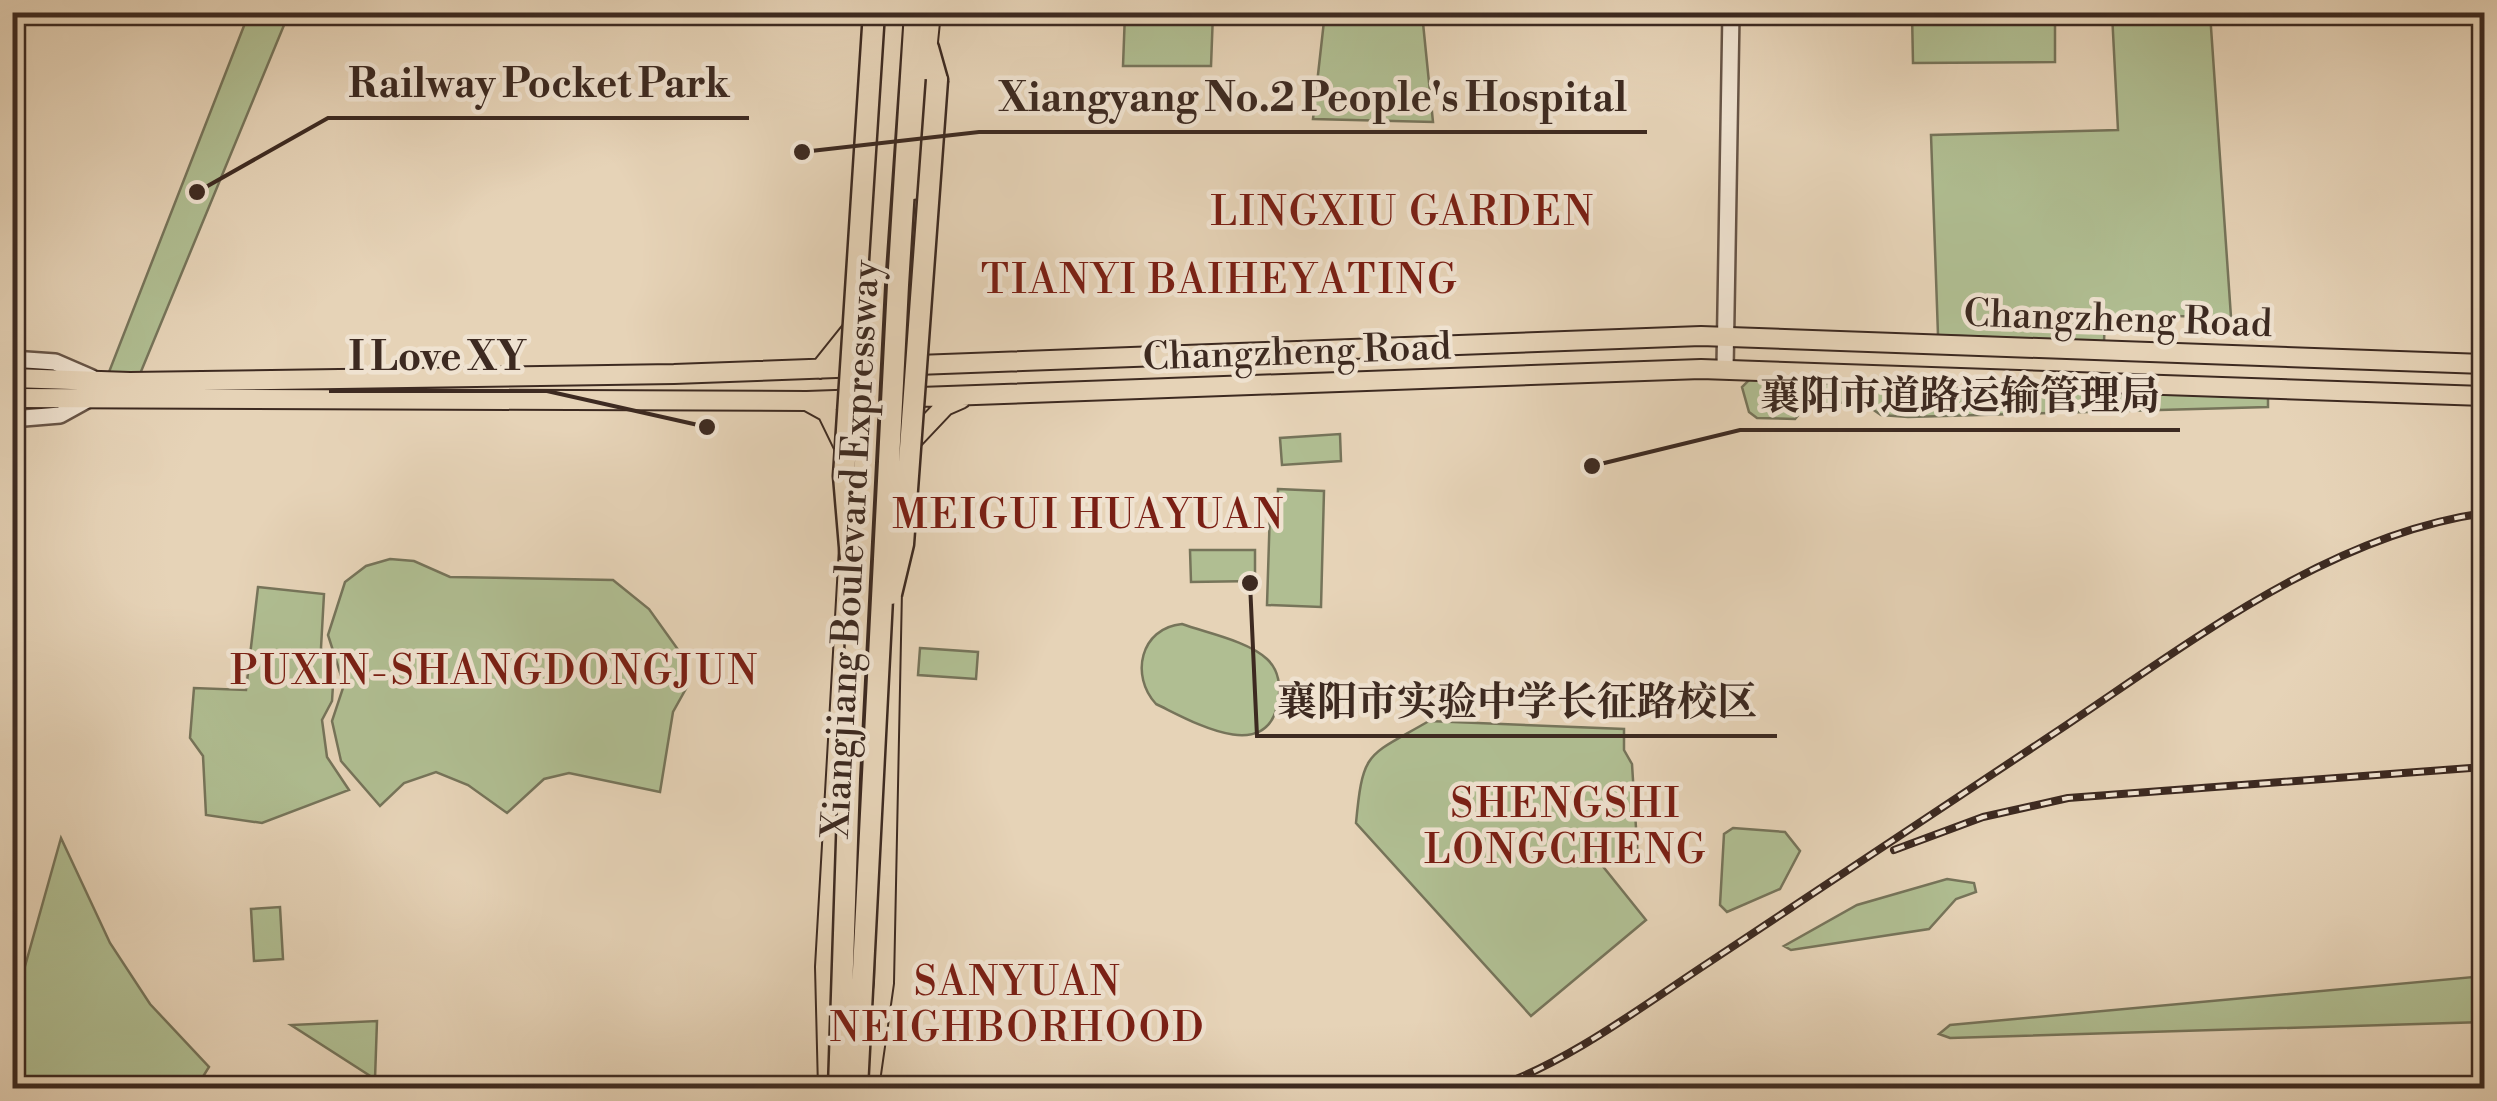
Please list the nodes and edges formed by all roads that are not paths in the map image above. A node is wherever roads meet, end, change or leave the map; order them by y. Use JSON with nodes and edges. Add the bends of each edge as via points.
{"nodes":[{"id":1,"x":871,"y":12,"type":"edge"},
{"id":2,"x":893,"y":12,"type":"edge"},
{"id":3,"x":915,"y":12,"type":"edge"},
{"id":4,"x":930,"y":12,"type":"edge"},
{"id":5,"x":1731,"y":12,"type":"edge"},
{"id":6,"x":928,"y":48,"type":"junction"},
{"id":7,"x":900,"y":309,"type":"junction"},
{"id":8,"x":859,"y":319,"type":"junction"},
{"id":9,"x":1725,"y":337,"type":"junction"},
{"id":10,"x":12,"y":359,"type":"edge"},
{"id":11,"x":938,"y":364,"type":"junction"},
{"id":12,"x":2484,"y":364,"type":"edge"},
{"id":13,"x":900,"y":366,"type":"junction"},
{"id":14,"x":856,"y":368,"type":"junction"},
{"id":15,"x":820,"y":369,"type":"junction"},
{"id":16,"x":1725,"y":369,"type":"junction"},
{"id":17,"x":12,"y":378,"type":"edge"},
{"id":18,"x":100,"y":381,"type":"junction"},
{"id":19,"x":967,"y":396,"type":"junction"},
{"id":20,"x":2484,"y":396,"type":"edge"},
{"id":21,"x":900,"y":397,"type":"junction"},
{"id":22,"x":12,"y":398,"type":"edge"},
{"id":23,"x":855,"y":398,"type":"junction"},
{"id":24,"x":89,"y":399,"type":"junction"},
{"id":25,"x":807,"y":401,"type":"junction"},
{"id":26,"x":12,"y":420,"type":"edge"},
{"id":27,"x":853,"y":474,"type":"junction"},
{"id":28,"x":897,"y":482,"type":"junction"},
{"id":29,"x":849,"y":778,"type":"junction"},
{"id":30,"x":873,"y":780,"type":"junction"},
{"id":31,"x":828,"y":1088,"type":"edge"},
{"id":32,"x":839,"y":1088,"type":"edge"},
{"id":33,"x":857,"y":1088,"type":"edge"},
{"id":34,"x":870,"y":1088,"type":"edge"}],
"edges":[{"from":1,"to":8,"type":"main road"},
{"from":1,"to":29,"type":"highway","bridge":true,"via":[[844,476],[852,568],[844,724]]},
{"from":2,"to":29,"type":"highway","name":"Xiangjiang Boulevard Expressway","bridge":true},
{"from":3,"to":30,"type":"highway","name":"Xiangjiang Boulevard Expressway","bridge":true},
{"from":4,"to":6,"type":"main road"},
{"from":5,"to":9,"type":"street"},
{"from":6,"to":7,"type":"main road"},
{"from":6,"to":30,"type":"highway","bridge":true,"via":[[937,80],[903,544],[888,610]]},
{"from":7,"to":11,"type":"main road","via":[[919,350]]},
{"from":7,"to":13,"type":"main road"},
{"from":8,"to":14,"type":"main road"},
{"from":8,"to":15,"type":"main road"},
{"from":9,"to":11,"type":"main road","name":"Changzheng Road"},
{"from":9,"to":12,"type":"main road","name":"Changzheng Road"},
{"from":9,"to":16,"type":"street"},
{"from":10,"to":18,"type":"street","via":[[55,362]]},
{"from":11,"to":13,"type":"main road","name":"Changzheng Road"},
{"from":13,"to":14,"type":"main road","name":"Changzheng Road"},
{"from":13,"to":21,"type":"main road"},
{"from":14,"to":15,"type":"main road","name":"Changzheng Road"},
{"from":14,"to":23,"type":"main road"},
{"from":15,"to":18,"type":"main road","name":"Changzheng Road"},
{"from":16,"to":19,"type":"main road","name":"Changzheng Road"},
{"from":16,"to":20,"type":"main road","name":"Changzheng Road"},
{"from":17,"to":18,"type":"main road","name":"Changzheng Road"},
{"from":19,"to":21,"type":"main road","name":"Changzheng Road"},
{"from":19,"to":28,"type":"main road","via":[[912,437]]},
{"from":21,"to":23,"type":"main road","name":"Changzheng Road"},
{"from":21,"to":28,"type":"main road"},
{"from":22,"to":24,"type":"main road","name":"Changzheng Road"},
{"from":23,"to":25,"type":"main road","name":"Changzheng Road"},
{"from":23,"to":27,"type":"main road"},
{"from":24,"to":25,"type":"main road","name":"Changzheng Road"},
{"from":24,"to":26,"type":"street","via":[[60,415]]},
{"from":25,"to":27,"type":"main road","via":[[827,412],[839,431]]},
{"from":27,"to":31,"type":"main road","via":[[825,968]]},
{"from":28,"to":34,"type":"main road","via":[[884,983]]},
{"from":29,"to":32,"type":"highway","name":"Xiangjiang Boulevard Expressway","bridge":true},
{"from":30,"to":33,"type":"highway","name":"Xiangjiang Boulevard Expressway","bridge":true}]}
